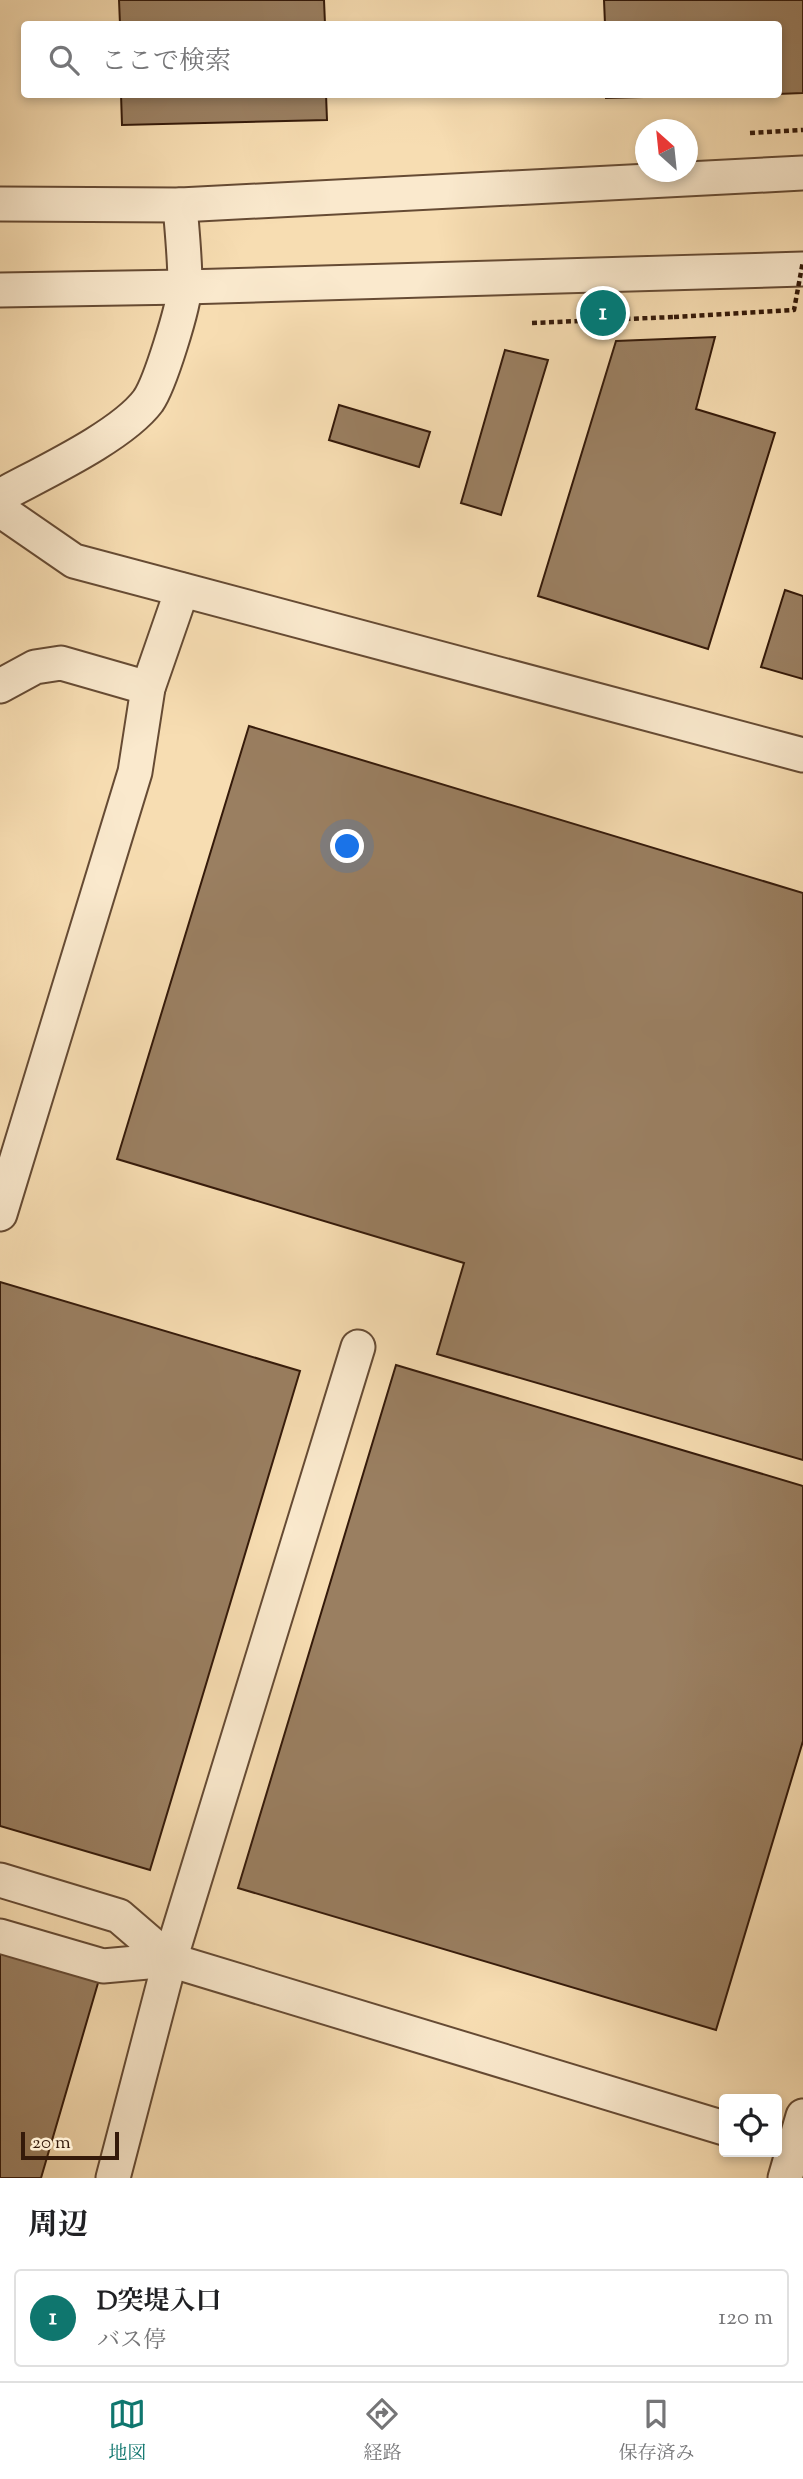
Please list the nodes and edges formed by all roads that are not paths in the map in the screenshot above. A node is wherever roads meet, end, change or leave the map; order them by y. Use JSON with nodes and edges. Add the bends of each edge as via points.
{"nodes":[{"id":1,"x":803,"y":173,"type":"edge"},
{"id":2,"x":0,"y":204,"type":"edge"},
{"id":3,"x":180,"y":205,"type":"junction"},
{"id":4,"x":803,"y":269,"type":"edge"},
{"id":5,"x":185,"y":288,"type":"junction"},
{"id":6,"x":0,"y":290,"type":"edge"},
{"id":7,"x":0,"y":496,"type":"edge"},
{"id":8,"x":0,"y":510,"type":"edge"},
{"id":9,"x":182,"y":590,"type":"junction"},
{"id":10,"x":0,"y":686,"type":"edge"},
{"id":11,"x":148,"y":688,"type":"junction"},
{"id":12,"x":803,"y":755,"type":"edge"},
{"id":13,"x":0,"y":1214,"type":"edge"},
{"id":14,"x":358,"y":1347,"type":"dead end"},
{"id":15,"x":0,"y":1880,"type":"edge"},
{"id":16,"x":0,"y":1936,"type":"edge"},
{"id":17,"x":170,"y":1961,"type":"junction"},
{"id":18,"x":803,"y":2116,"type":"edge"},
{"id":19,"x":719,"y":2126,"type":"edge"},
{"id":20,"x":790,"y":2156,"type":"edge"},
{"id":21,"x":113,"y":2178,"type":"edge"}],
"edges":[{"from":1,"to":3,"type":"street"},
{"from":2,"to":3,"type":"street"},
{"from":3,"to":5,"type":"street"},
{"from":4,"to":5,"type":"street"},
{"from":5,"to":6,"type":"street"},
{"from":5,"to":7,"type":"street","via":[[162,373],[147,401],[90,446]]},
{"from":8,"to":9,"type":"street","via":[[74,561]]},
{"from":9,"to":11,"type":"street"},
{"from":9,"to":12,"type":"street"},
{"from":10,"to":11,"type":"street","via":[[35,667],[61,663]]},
{"from":11,"to":13,"type":"street","via":[[135,772]]},
{"from":14,"to":17,"type":"street"},
{"from":15,"to":17,"type":"street","via":[[120,1916]]},
{"from":16,"to":17,"type":"street","via":[[103,1966]]},
{"from":17,"to":19,"type":"street"},
{"from":17,"to":21,"type":"street"},
{"from":18,"to":20,"type":"street"}]}
